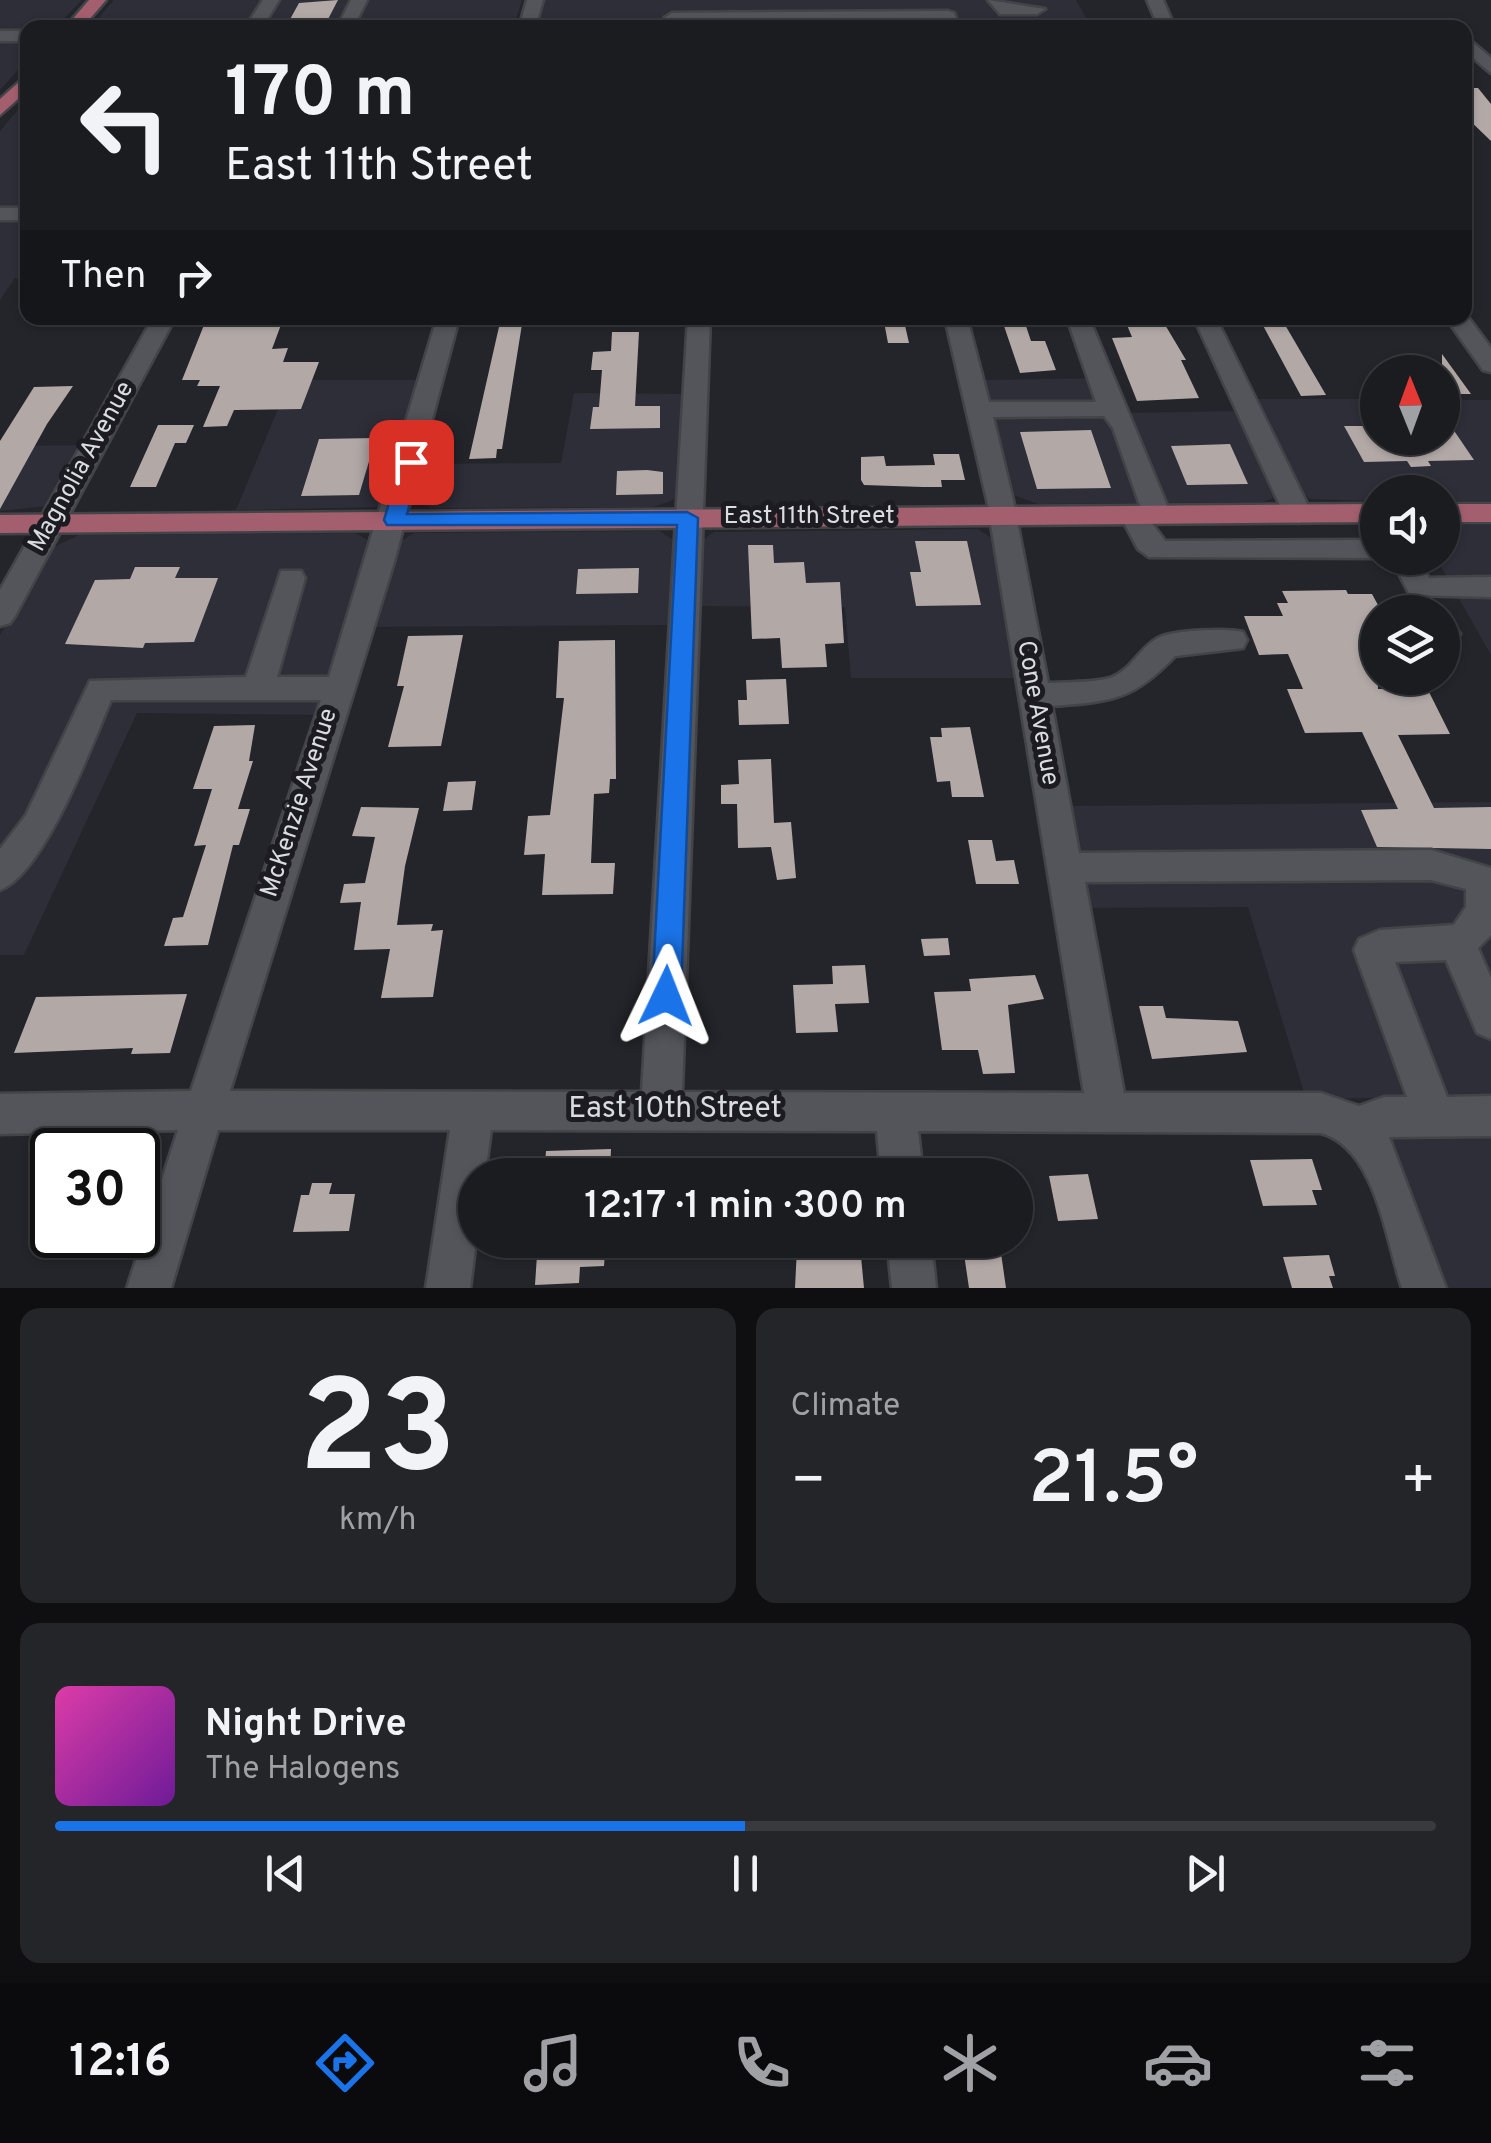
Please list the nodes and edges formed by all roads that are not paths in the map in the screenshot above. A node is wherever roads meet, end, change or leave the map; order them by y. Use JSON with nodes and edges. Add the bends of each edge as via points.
{"nodes":[{"id":1,"x":98,"y":0,"type":"edge"},
{"id":2,"x":996,"y":0,"type":"edge"},
{"id":3,"x":1035,"y":4,"type":"edge"},
{"id":4,"x":80,"y":20,"type":"edge"},
{"id":5,"x":672,"y":20,"type":"edge"},
{"id":6,"x":949,"y":20,"type":"edge"},
{"id":7,"x":1472,"y":39,"type":"edge"},
{"id":8,"x":1491,"y":68,"type":"edge"},
{"id":9,"x":20,"y":88,"type":"edge"},
{"id":10,"x":0,"y":110,"type":"edge"},
{"id":11,"x":160,"y":325,"type":"edge"},
{"id":12,"x":446,"y":325,"type":"edge"},
{"id":13,"x":698,"y":325,"type":"edge"},
{"id":14,"x":958,"y":325,"type":"edge"},
{"id":15,"x":1081,"y":325,"type":"edge"},
{"id":16,"x":1207,"y":325,"type":"edge"},
{"id":17,"x":1461,"y":325,"type":"edge"},
{"id":18,"x":1491,"y":365,"type":"edge"},
{"id":19,"x":978,"y":410,"type":"junction"},
{"id":20,"x":1111,"y":410,"type":"junction"},
{"id":21,"x":1491,"y":512,"type":"edge"},
{"id":22,"x":1360,"y":513,"type":"edge"},
{"id":23,"x":1460,"y":513,"type":"edge"},
{"id":24,"x":1298,"y":514,"type":"junction"},
{"id":25,"x":1145,"y":515,"type":"junction"},
{"id":26,"x":1002,"y":516,"type":"junction"},
{"id":27,"x":687,"y":518,"type":"junction"},
{"id":28,"x":394,"y":520,"type":"junction"},
{"id":29,"x":0,"y":524,"type":"edge"},
{"id":30,"x":52,"y":524,"type":"junction"},
{"id":31,"x":1360,"y":549,"type":"edge"},
{"id":32,"x":291,"y":578,"type":"dead end"},
{"id":33,"x":1491,"y":587,"type":"edge"},
{"id":34,"x":1460,"y":603,"type":"edge"},
{"id":35,"x":0,"y":616,"type":"edge"},
{"id":36,"x":1232,"y":640,"type":"dead end"},
{"id":37,"x":258,"y":686,"type":"junction"},
{"id":38,"x":338,"y":688,"type":"junction"},
{"id":39,"x":1034,"y":696,"type":"junction"},
{"id":40,"x":1065,"y":868,"type":"junction"},
{"id":41,"x":0,"y":876,"type":"edge"},
{"id":42,"x":1488,"y":883,"type":"edge"},
{"id":43,"x":1458,"y":944,"type":"junction"},
{"id":44,"x":1491,"y":1021,"type":"edge"},
{"id":45,"x":895,"y":1109,"type":"junction"},
{"id":46,"x":202,"y":1110,"type":"junction"},
{"id":47,"x":473,"y":1110,"type":"junction"},
{"id":48,"x":661,"y":1110,"type":"junction"},
{"id":49,"x":1108,"y":1110,"type":"junction"},
{"id":50,"x":0,"y":1114,"type":"edge"},
{"id":51,"x":1491,"y":1116,"type":"edge"},
{"id":52,"x":1434,"y":1117,"type":"junction"},
{"id":53,"x":1355,"y":1126,"type":"junction"},
{"id":54,"x":900,"y":1158,"type":"edge"},
{"id":55,"x":911,"y":1258,"type":"edge"},
{"id":56,"x":149,"y":1288,"type":"edge"},
{"id":57,"x":448,"y":1288,"type":"edge"},
{"id":58,"x":914,"y":1288,"type":"edge"},
{"id":59,"x":1424,"y":1288,"type":"edge"}],
"edges":[{"from":1,"to":4,"type":"main road"},
{"from":2,"to":3,"type":"street","via":[[1000,9]]},
{"from":5,"to":6,"type":"street"},
{"from":7,"to":8,"type":"street"},
{"from":9,"to":10,"type":"main road"},
{"from":11,"to":30,"type":"street","name":"Magnolia Avenue"},
{"from":12,"to":28,"type":"street","name":"McKenzie Avenue"},
{"from":13,"to":27,"type":"street"},
{"from":14,"to":19,"type":"street","name":"Cone Avenue"},
{"from":15,"to":20,"type":"street"},
{"from":16,"to":24,"type":"street"},
{"from":17,"to":18,"type":"street"},
{"from":19,"to":20,"type":"street"},
{"from":19,"to":26,"type":"street","name":"Cone Avenue"},
{"from":20,"to":25,"type":"street","via":[[1124,428]]},
{"from":21,"to":23,"type":"main road"},
{"from":22,"to":24,"type":"main road","name":"East 11th Street"},
{"from":24,"to":25,"type":"main road","name":"East 11th Street"},
{"from":25,"to":26,"type":"main road","name":"East 11th Street"},
{"from":25,"to":31,"type":"street","via":[[1148,542],[1159,550]]},
{"from":26,"to":27,"type":"main road","name":"East 11th Street"},
{"from":26,"to":39,"type":"street","name":"Cone Avenue"},
{"from":27,"to":28,"type":"main road","name":"East 11th Street"},
{"from":27,"to":48,"type":"street"},
{"from":28,"to":30,"type":"main road","name":"East 11th Street"},
{"from":28,"to":38,"type":"street","name":"McKenzie Avenue"},
{"from":29,"to":30,"type":"main road","name":"East 11th Street"},
{"from":30,"to":35,"type":"street","name":"Magnolia Avenue"},
{"from":32,"to":37,"type":"street"},
{"from":33,"to":34,"type":"street"},
{"from":36,"to":39,"type":"street","via":[[1167,646],[1115,690]]},
{"from":37,"to":38,"type":"street"},
{"from":37,"to":41,"type":"street","via":[[101,688],[40,824]]},
{"from":38,"to":46,"type":"street","name":"McKenzie Avenue"},
{"from":39,"to":40,"type":"street","name":"Cone Avenue"},
{"from":40,"to":42,"type":"street","via":[[1431,865]]},
{"from":40,"to":49,"type":"street","name":"Cone Avenue"},
{"from":42,"to":43,"type":"street","via":[[1484,921]]},
{"from":43,"to":44,"type":"street"},
{"from":43,"to":52,"type":"street","via":[[1372,950]]},
{"from":45,"to":48,"type":"street","name":"East 10th Street"},
{"from":45,"to":49,"type":"street","name":"East 10th Street"},
{"from":45,"to":54,"type":"street"},
{"from":46,"to":47,"type":"street","name":"East 10th Street"},
{"from":46,"to":50,"type":"street","name":"East 10th Street"},
{"from":46,"to":56,"type":"street","name":"McKenzie Avenue"},
{"from":47,"to":48,"type":"street","name":"East 10th Street"},
{"from":47,"to":57,"type":"street"},
{"from":49,"to":53,"type":"street","name":"East 10th Street","via":[[1321,1113]]},
{"from":51,"to":52,"type":"street"},
{"from":52,"to":53,"type":"street","via":[[1384,1117]]},
{"from":53,"to":59,"type":"street","via":[[1374,1152]]},
{"from":55,"to":58,"type":"street"}]}
